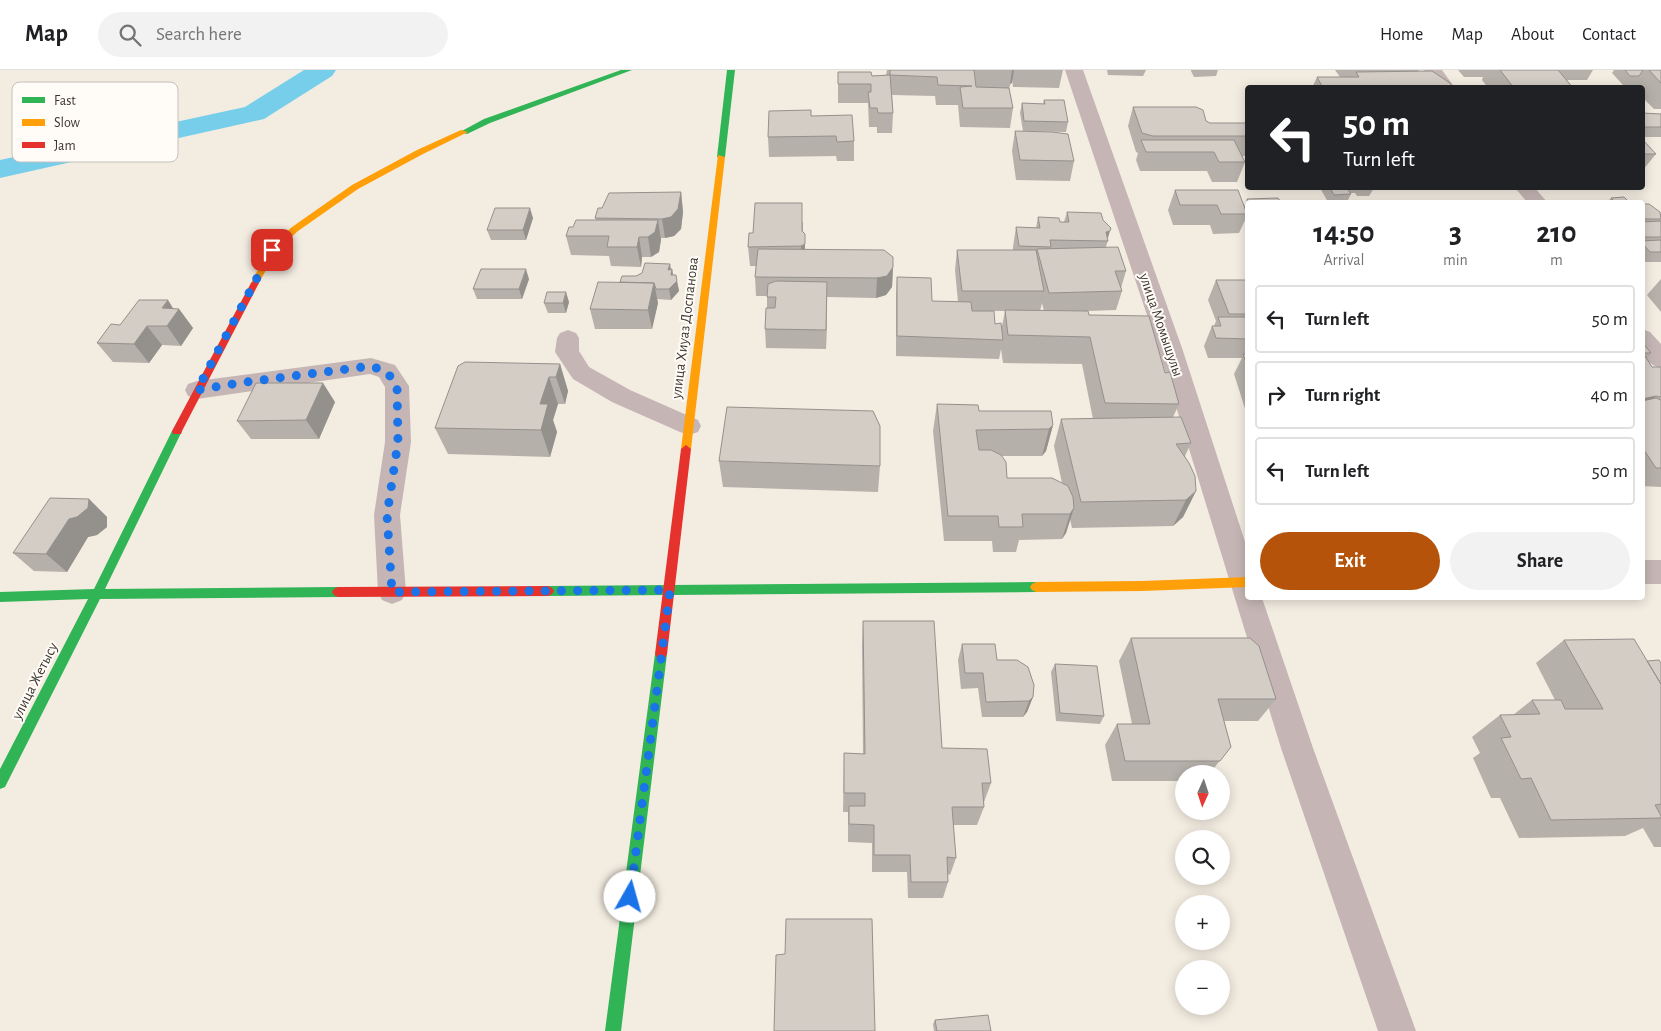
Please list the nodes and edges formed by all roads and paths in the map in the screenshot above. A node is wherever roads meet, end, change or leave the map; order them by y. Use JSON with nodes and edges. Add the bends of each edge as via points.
{"nodes":[{"id":1,"x":628,"y":70,"type":"edge"},
{"id":2,"x":731,"y":70,"type":"edge"},
{"id":3,"x":1074,"y":70,"type":"edge"},
{"id":4,"x":1433,"y":70,"type":"edge"},
{"id":5,"x":1445,"y":85,"type":"edge"},
{"id":6,"x":1527,"y":190,"type":"edge"},
{"id":7,"x":1535,"y":200,"type":"edge"},
{"id":8,"x":568,"y":338,"type":"dead end"},
{"id":9,"x":1645,"y":341,"type":"edge"},
{"id":10,"x":1661,"y":360,"type":"edge"},
{"id":11,"x":197,"y":390,"type":"junction"},
{"id":12,"x":689,"y":426,"type":"junction"},
{"id":13,"x":1645,"y":572,"type":"edge"},
{"id":14,"x":1661,"y":572,"type":"edge"},
{"id":15,"x":1245,"y":587,"type":"edge"},
{"id":16,"x":670,"y":590,"type":"junction"},
{"id":17,"x":1245,"y":590,"type":"edge"},
{"id":18,"x":392,"y":592,"type":"junction"},
{"id":19,"x":97,"y":594,"type":"junction"},
{"id":20,"x":0,"y":597,"type":"edge"},
{"id":21,"x":1249,"y":600,"type":"edge"},
{"id":22,"x":0,"y":783,"type":"edge"},
{"id":23,"x":613,"y":1031,"type":"edge"},
{"id":24,"x":1397,"y":1031,"type":"edge"}],
"edges":[{"from":1,"to":11,"type":"street","name":"улица Жетысу","via":[[488,120],[420,152],[355,187],[295,228],[272,250]]},
{"from":2,"to":12,"type":"street","name":"улица Хиуаз Доспанова"},
{"from":3,"to":15,"type":"street","name":"улица Момышулы","via":[[1170,348]]},
{"from":4,"to":5,"type":"street"},
{"from":6,"to":7,"type":"street"},
{"from":8,"to":12,"type":"street","via":[[567,352],[581,373],[621,396]]},
{"from":9,"to":10,"type":"street"},
{"from":11,"to":18,"type":"street","via":[[371,366],[387,372],[397,386],[398,442],[387,515]]},
{"from":11,"to":19,"type":"street","name":"улица Жетысу"},
{"from":12,"to":16,"type":"street","name":"улица Хиуаз Доспанова"},
{"from":13,"to":14,"type":"street"},
{"from":16,"to":17,"type":"street","via":[[1142,586]]},
{"from":16,"to":18,"type":"street"},
{"from":16,"to":23,"type":"street","name":"улица Хиуаз Доспанова"},
{"from":18,"to":19,"type":"street"},
{"from":19,"to":20,"type":"street"},
{"from":19,"to":22,"type":"street","name":"улица Жетысу"},
{"from":21,"to":24,"type":"street","name":"улица Момышулы","via":[[1297,748]]}]}
